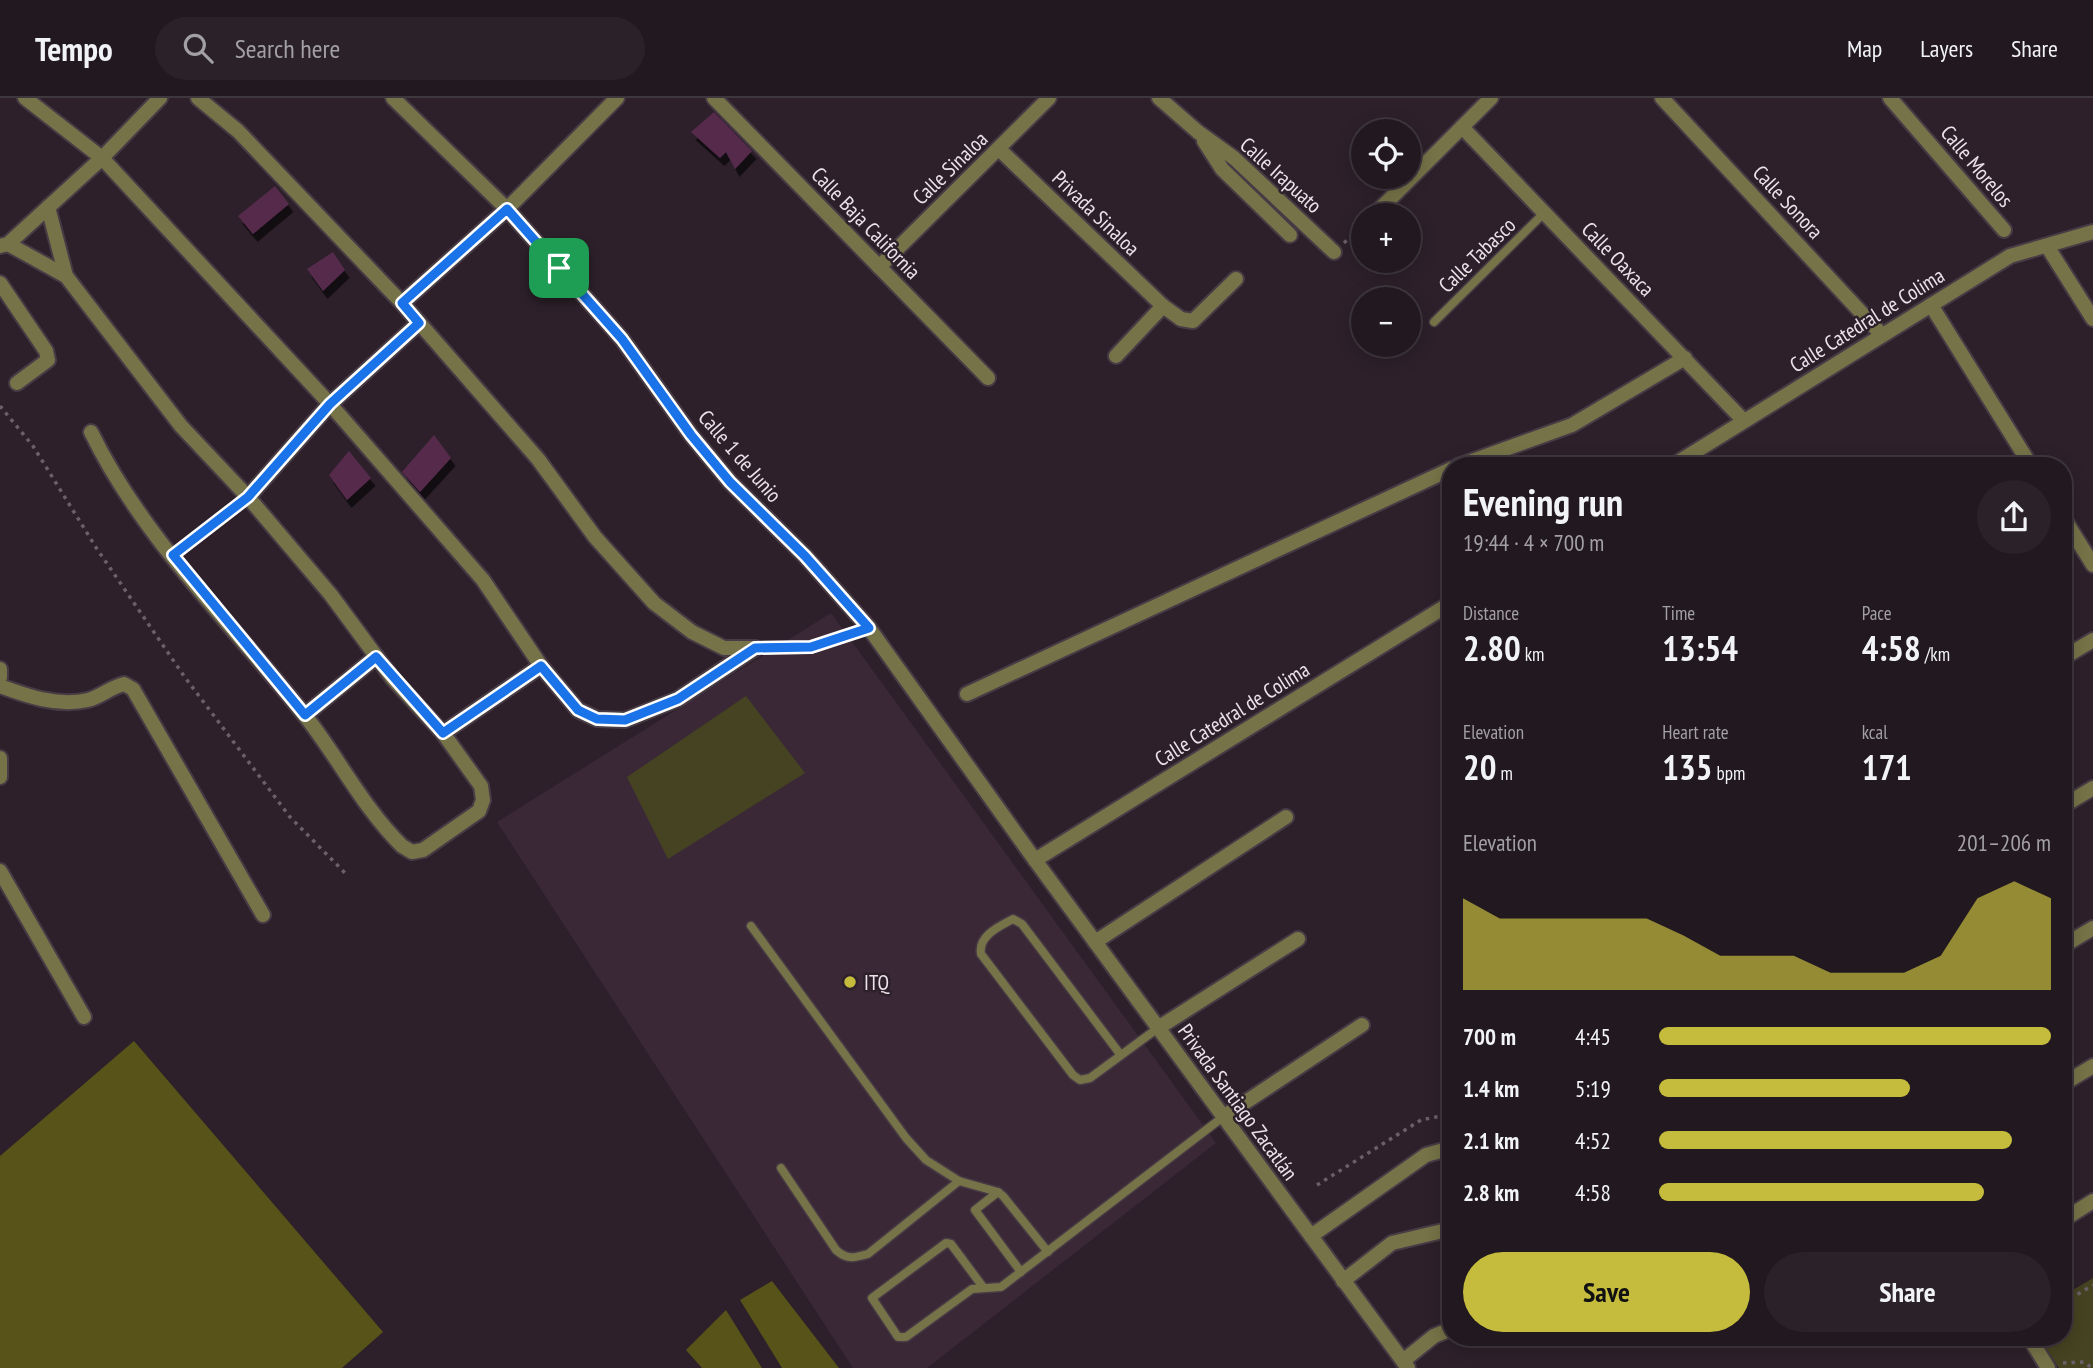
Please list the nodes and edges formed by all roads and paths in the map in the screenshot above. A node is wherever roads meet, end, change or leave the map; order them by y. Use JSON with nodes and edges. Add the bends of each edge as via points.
{"nodes":[{"id":1,"x":25,"y":98,"type":"edge"},
{"id":2,"x":160,"y":98,"type":"edge"},
{"id":3,"x":198,"y":98,"type":"edge"},
{"id":4,"x":393,"y":98,"type":"edge"},
{"id":5,"x":617,"y":98,"type":"edge"},
{"id":6,"x":714,"y":98,"type":"edge"},
{"id":7,"x":1049,"y":98,"type":"edge"},
{"id":8,"x":1159,"y":98,"type":"edge"},
{"id":9,"x":1491,"y":98,"type":"edge"},
{"id":10,"x":1662,"y":98,"type":"edge"},
{"id":11,"x":1890,"y":98,"type":"edge"},
{"id":12,"x":1462,"y":127,"type":"junction"},
{"id":13,"x":1198,"y":132,"type":"junction"},
{"id":14,"x":1000,"y":150,"type":"junction"},
{"id":15,"x":102,"y":158,"type":"junction"},
{"id":16,"x":1386,"y":203,"type":"edge"},
{"id":17,"x":48,"y":207,"type":"junction"},
{"id":18,"x":507,"y":209,"type":"junction"},
{"id":19,"x":1544,"y":213,"type":"junction"},
{"id":20,"x":2004,"y":230,"type":"dead end"},
{"id":21,"x":2093,"y":232,"type":"edge"},
{"id":22,"x":1290,"y":235,"type":"dead end"},
{"id":23,"x":1351,"y":236,"type":"edge"},
{"id":24,"x":4,"y":245,"type":"edge"},
{"id":25,"x":2047,"y":246,"type":"junction"},
{"id":26,"x":1334,"y":252,"type":"joint"},
{"id":27,"x":879,"y":267,"type":"junction"},
{"id":28,"x":66,"y":276,"type":"junction"},
{"id":29,"x":1236,"y":279,"type":"dead end"},
{"id":30,"x":0,"y":283,"type":"edge"},
{"id":31,"x":402,"y":303,"type":"junction"},
{"id":32,"x":1931,"y":305,"type":"junction"},
{"id":33,"x":1163,"y":306,"type":"junction"},
{"id":34,"x":2093,"y":319,"type":"edge"},
{"id":35,"x":1434,"y":322,"type":"dead end"},
{"id":36,"x":419,"y":323,"type":"junction"},
{"id":37,"x":1882,"y":335,"type":"junction"},
{"id":38,"x":1116,"y":356,"type":"dead end"},
{"id":39,"x":1685,"y":358,"type":"junction"},
{"id":40,"x":988,"y":378,"type":"dead end"},
{"id":41,"x":17,"y":383,"type":"dead end"},
{"id":42,"x":330,"y":404,"type":"junction"},
{"id":43,"x":0,"y":406,"type":"edge"},
{"id":44,"x":1744,"y":421,"type":"junction"},
{"id":45,"x":91,"y":432,"type":"dead end"},
{"id":46,"x":1483,"y":457,"type":"edge"},
{"id":47,"x":1686,"y":457,"type":"edge"},
{"id":48,"x":2025,"y":457,"type":"edge"},
{"id":49,"x":1442,"y":473,"type":"edge"},
{"id":50,"x":248,"y":497,"type":"junction"},
{"id":51,"x":2072,"y":531,"type":"edge"},
{"id":52,"x":173,"y":555,"type":"junction"},
{"id":53,"x":2093,"y":565,"type":"edge"},
{"id":54,"x":1442,"y":609,"type":"edge"},
{"id":55,"x":869,"y":628,"type":"junction"},
{"id":56,"x":2093,"y":640,"type":"edge"},
{"id":57,"x":755,"y":648,"type":"junction"},
{"id":58,"x":2072,"y":653,"type":"edge"},
{"id":59,"x":376,"y":657,"type":"junction"},
{"id":60,"x":541,"y":666,"type":"junction"},
{"id":61,"x":0,"y":669,"type":"edge"},
{"id":62,"x":0,"y":677,"type":"edge"},
{"id":63,"x":0,"y":686,"type":"edge"},
{"id":64,"x":967,"y":694,"type":"dead end"},
{"id":65,"x":305,"y":715,"type":"junction"},
{"id":66,"x":443,"y":733,"type":"junction"},
{"id":67,"x":0,"y":758,"type":"edge"},
{"id":68,"x":0,"y":777,"type":"edge"},
{"id":69,"x":2093,"y":788,"type":"edge"},
{"id":70,"x":2072,"y":801,"type":"edge"},
{"id":71,"x":1286,"y":817,"type":"dead end"},
{"id":72,"x":1035,"y":860,"type":"junction"},
{"id":73,"x":0,"y":872,"type":"edge"},
{"id":74,"x":347,"y":875,"type":"dead end"},
{"id":75,"x":263,"y":915,"type":"dead end"},
{"id":76,"x":751,"y":926,"type":"dead end"},
{"id":77,"x":2093,"y":928,"type":"edge"},
{"id":78,"x":1298,"y":939,"type":"dead end"},
{"id":79,"x":2072,"y":941,"type":"edge"},
{"id":80,"x":1095,"y":942,"type":"junction"},
{"id":81,"x":84,"y":1017,"type":"dead end"},
{"id":82,"x":1362,"y":1025,"type":"dead end"},
{"id":83,"x":1158,"y":1028,"type":"junction"},
{"id":84,"x":1120,"y":1055,"type":"junction"},
{"id":85,"x":2093,"y":1066,"type":"edge"},
{"id":86,"x":2072,"y":1079,"type":"edge"},
{"id":87,"x":1223,"y":1116,"type":"junction"},
{"id":88,"x":1442,"y":1116,"type":"edge"},
{"id":89,"x":1442,"y":1151,"type":"edge"},
{"id":90,"x":781,"y":1168,"type":"dead end"},
{"id":91,"x":959,"y":1181,"type":"junction"},
{"id":92,"x":1317,"y":1185,"type":"dead end"},
{"id":93,"x":998,"y":1192,"type":"junction"},
{"id":94,"x":2093,"y":1201,"type":"edge"},
{"id":95,"x":2072,"y":1214,"type":"edge"},
{"id":96,"x":1442,"y":1231,"type":"edge"},
{"id":97,"x":1311,"y":1236,"type":"junction"},
{"id":98,"x":1048,"y":1252,"type":"junction"},
{"id":99,"x":1021,"y":1272,"type":"junction"},
{"id":100,"x":1343,"y":1281,"type":"junction"},
{"id":101,"x":2093,"y":1285,"type":"edge"},
{"id":102,"x":983,"y":1287,"type":"junction"},
{"id":103,"x":2072,"y":1298,"type":"edge"},
{"id":104,"x":1442,"y":1333,"type":"edge"},
{"id":105,"x":2034,"y":1346,"type":"edge"},
{"id":106,"x":2044,"y":1362,"type":"edge"},
{"id":107,"x":1405,"y":1364,"type":"edge"},
{"id":108,"x":2092,"y":1368,"type":"edge"}],
"edges":[{"from":1,"to":15,"type":"street"},
{"from":2,"to":15,"type":"street"},
{"from":3,"to":31,"type":"street","via":[[238,131]]},
{"from":4,"to":18,"type":"street","name":"Calle 1 de Junio"},
{"from":5,"to":18,"type":"street"},
{"from":6,"to":27,"type":"street","name":"Calle Baja California"},
{"from":7,"to":14,"type":"street","name":"Calle Sinaloa"},
{"from":8,"to":13,"type":"street","name":"Calle Irapuato"},
{"from":9,"to":12,"type":"street"},
{"from":10,"to":37,"type":"street","name":"Calle Sonora"},
{"from":11,"to":20,"type":"street","name":"Calle Morelos"},
{"from":12,"to":16,"type":"street"},
{"from":12,"to":19,"type":"street","name":"Calle Oaxaca"},
{"from":13,"to":22,"type":"street","name":"Calle Irapuato","via":[[1222,169]]},
{"from":13,"to":26,"type":"street","name":"Calle Irapuato","via":[[1234,158]]},
{"from":14,"to":27,"type":"street","name":"Calle Sinaloa"},
{"from":14,"to":33,"type":"street","name":"Privada Sinaloa"},
{"from":15,"to":17,"type":"street"},
{"from":15,"to":42,"type":"street"},
{"from":17,"to":24,"type":"street"},
{"from":17,"to":28,"type":"street"},
{"from":18,"to":31,"type":"street"},
{"from":18,"to":55,"type":"street","name":"Calle 1 de Junio","via":[[622,339],[730,482]]},
{"from":19,"to":35,"type":"lane","name":"Calle Tabasco"},
{"from":19,"to":39,"type":"street","name":"Calle Oaxaca"},
{"from":21,"to":25,"type":"street","name":"Calle Catedral de Colima"},
{"from":23,"to":26,"type":"path"},
{"from":24,"to":28,"type":"street"},
{"from":25,"to":32,"type":"street","name":"Calle Catedral de Colima","via":[[2019,251]]},
{"from":25,"to":34,"type":"street"},
{"from":27,"to":40,"type":"street","name":"Calle Baja California"},
{"from":28,"to":50,"type":"street","via":[[181,426]]},
{"from":29,"to":33,"type":"street","name":"Privada Sinaloa","via":[[1192,321]]},
{"from":30,"to":41,"type":"street","via":[[48,360]]},
{"from":31,"to":36,"type":"street"},
{"from":32,"to":37,"type":"street","name":"Calle Catedral de Colima"},
{"from":32,"to":48,"type":"street"},
{"from":33,"to":38,"type":"street"},
{"from":36,"to":42,"type":"street"},
{"from":36,"to":57,"type":"street","via":[[538,459],[595,537],[654,603],[692,632],[724,648]]},
{"from":37,"to":44,"type":"street","name":"Calle Catedral de Colima"},
{"from":39,"to":44,"type":"street","name":"Calle Oaxaca"},
{"from":39,"to":46,"type":"street","via":[[1572,425]]},
{"from":42,"to":50,"type":"street"},
{"from":42,"to":60,"type":"street","via":[[483,580]]},
{"from":43,"to":74,"type":"path","via":[[33,446],[184,676],[290,817]]},
{"from":44,"to":47,"type":"street","name":"Calle Catedral de Colima"},
{"from":45,"to":52,"type":"street","via":[[110,472]]},
{"from":49,"to":64,"type":"street"},
{"from":50,"to":52,"type":"path"},
{"from":50,"to":59,"type":"street","via":[[331,595]]},
{"from":51,"to":53,"type":"street"},
{"from":52,"to":65,"type":"street"},
{"from":54,"to":72,"type":"street","name":"Calle Catedral de Colima"},
{"from":55,"to":57,"type":"path","via":[[811,647]]},
{"from":55,"to":72,"type":"street","name":"Calle 1 de Junio"},
{"from":56,"to":58,"type":"street"},
{"from":57,"to":60,"type":"street","via":[[678,699],[625,720],[597,719],[578,710]]},
{"from":59,"to":65,"type":"street"},
{"from":59,"to":66,"type":"street"},
{"from":60,"to":66,"type":"street"},
{"from":61,"to":62,"type":"street"},
{"from":63,"to":75,"type":"street","via":[[58,702],[89,700],[124,684],[133,689]]},
{"from":65,"to":66,"type":"street","via":[[393,837],[412,852],[437,842],[479,811],[483,800],[481,786]]},
{"from":67,"to":68,"type":"street"},
{"from":69,"to":70,"type":"street"},
{"from":71,"to":80,"type":"street"},
{"from":72,"to":80,"type":"street","name":"Privada Santiago Zacatlán"},
{"from":73,"to":81,"type":"street"},
{"from":76,"to":91,"type":"lane","via":[[906,1138],[926,1160]]},
{"from":77,"to":79,"type":"street"},
{"from":78,"to":83,"type":"street"},
{"from":80,"to":83,"type":"street","name":"Privada Santiago Zacatlán"},
{"from":82,"to":87,"type":"street"},
{"from":83,"to":84,"type":"lane"},
{"from":83,"to":87,"type":"street","name":"Privada Santiago Zacatlán"},
{"from":84,"to":84,"type":"lane","via":[[1090,1078],[1080,1080],[1073,1075],[981,954],[984,939],[1013,919],[1023,924]]},
{"from":85,"to":86,"type":"street"},
{"from":87,"to":97,"type":"street","name":"Privada Santiago Zacatlán"},
{"from":87,"to":98,"type":"lane"},
{"from":88,"to":92,"type":"path","via":[[1421,1120]]},
{"from":89,"to":97,"type":"street","via":[[1426,1155]]},
{"from":90,"to":91,"type":"lane","via":[[836,1250],[855,1258],[868,1254]]},
{"from":91,"to":93,"type":"lane"},
{"from":93,"to":98,"type":"lane"},
{"from":93,"to":99,"type":"lane","via":[[975,1210]]},
{"from":94,"to":95,"type":"street"},
{"from":96,"to":100,"type":"street","via":[[1392,1244]]},
{"from":97,"to":100,"type":"street","name":"Privada Santiago Zacatlán"},
{"from":98,"to":99,"type":"lane"},
{"from":99,"to":102,"type":"lane","via":[[1001,1287]]},
{"from":100,"to":107,"type":"street","name":"Privada Santiago Zacatlán"},
{"from":101,"to":103,"type":"path"},
{"from":102,"to":102,"type":"lane","via":[[972,1289],[902,1339],[872,1298],[946,1243]]},
{"from":104,"to":107,"type":"street"},
{"from":105,"to":106,"type":"street"},
{"from":106,"to":108,"type":"path","via":[[2084,1363]]}]}
